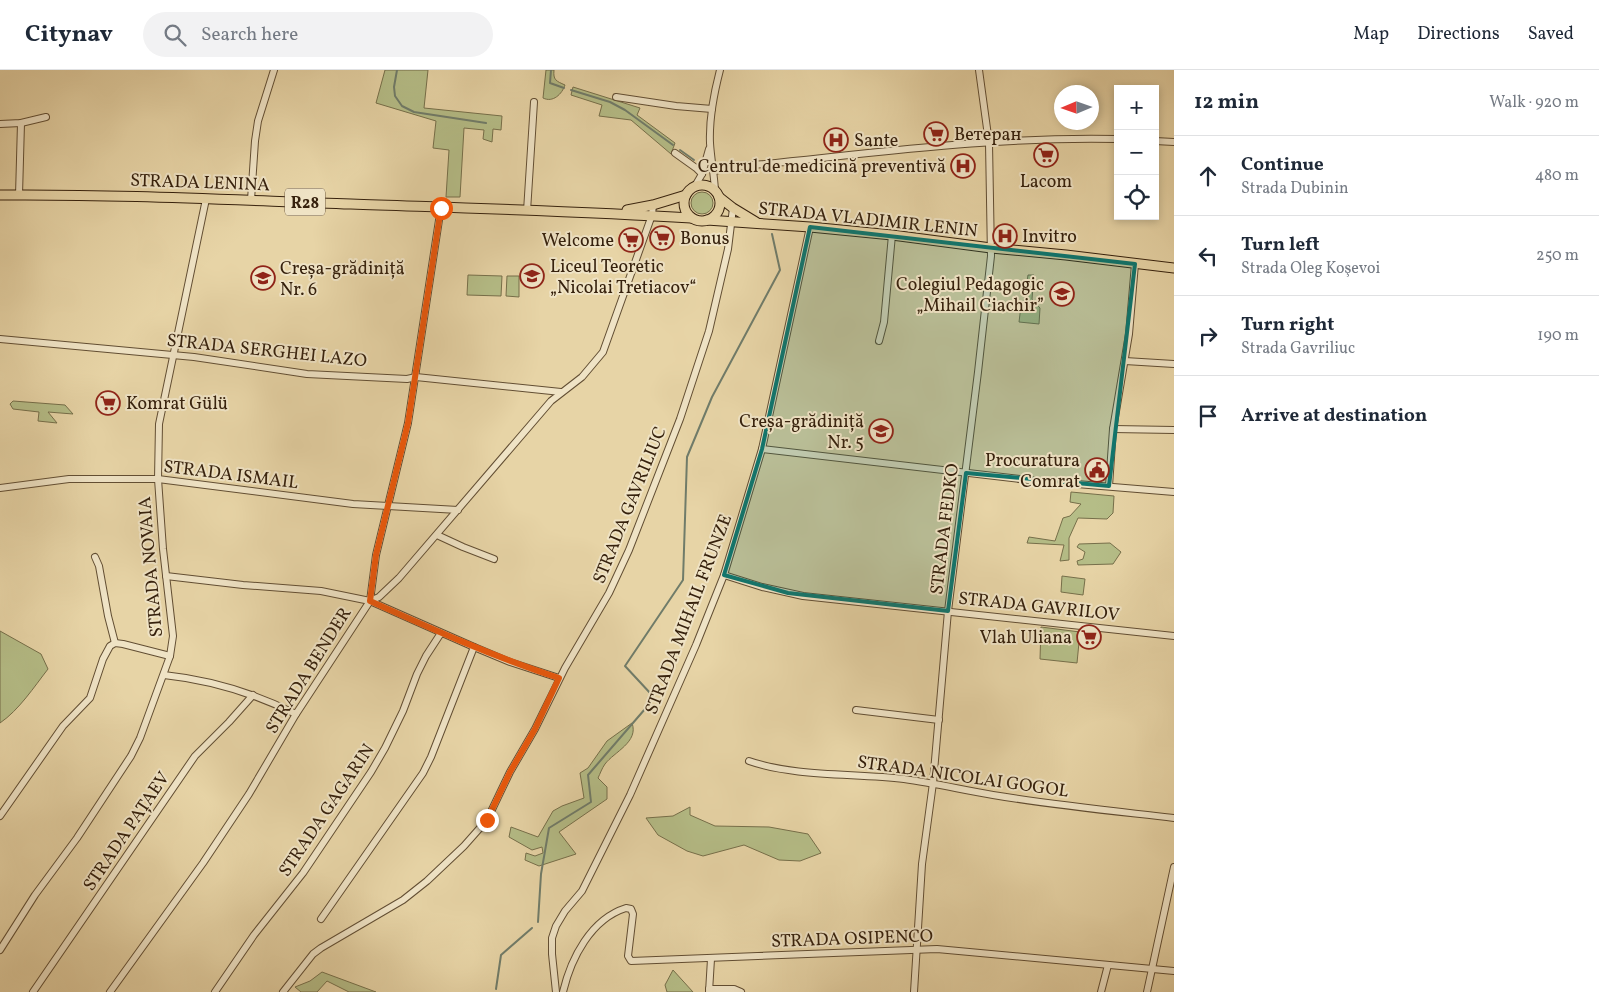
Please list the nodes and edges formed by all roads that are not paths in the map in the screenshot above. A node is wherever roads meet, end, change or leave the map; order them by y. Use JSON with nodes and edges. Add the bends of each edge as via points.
{"nodes":[{"id":1,"x":274,"y":70,"type":"edge"},
{"id":2,"x":720,"y":70,"type":"edge"},
{"id":3,"x":979,"y":70,"type":"edge"},
{"id":4,"x":616,"y":97,"type":"dead end"},
{"id":5,"x":534,"y":102,"type":"dead end"},
{"id":6,"x":712,"y":109,"type":"junction"},
{"id":7,"x":46,"y":117,"type":"dead end"},
{"id":8,"x":21,"y":123,"type":"junction"},
{"id":9,"x":0,"y":124,"type":"edge"},
{"id":10,"x":1114,"y":139,"type":"edge"},
{"id":11,"x":1159,"y":141,"type":"edge"},
{"id":12,"x":1174,"y":142,"type":"edge"},
{"id":13,"x":710,"y":143,"type":"junction"},
{"id":14,"x":989,"y":143,"type":"junction"},
{"id":15,"x":676,"y":153,"type":"dead end"},
{"id":16,"x":714,"y":171,"type":"junction"},
{"id":17,"x":702,"y":174,"type":"junction"},
{"id":18,"x":695,"y":186,"type":"junction"},
{"id":19,"x":717,"y":194,"type":"junction"},
{"id":20,"x":0,"y":195,"type":"edge"},
{"id":21,"x":19,"y":195,"type":"junction"},
{"id":22,"x":686,"y":195,"type":"junction"},
{"id":23,"x":206,"y":199,"type":"junction"},
{"id":24,"x":251,"y":200,"type":"junction"},
{"id":25,"x":653,"y":205,"type":"junction"},
{"id":26,"x":441,"y":208,"type":"junction"},
{"id":27,"x":733,"y":208,"type":"junction"},
{"id":28,"x":527,"y":211,"type":"junction"},
{"id":29,"x":609,"y":212,"type":"junction"},
{"id":30,"x":652,"y":215,"type":"junction"},
{"id":31,"x":691,"y":218,"type":"junction"},
{"id":32,"x":707,"y":220,"type":"junction"},
{"id":33,"x":731,"y":222,"type":"junction"},
{"id":34,"x":759,"y":224,"type":"junction"},
{"id":35,"x":810,"y":227,"type":"junction"},
{"id":36,"x":892,"y":235,"type":"junction"},
{"id":37,"x":990,"y":248,"type":"junction"},
{"id":38,"x":1135,"y":264,"type":"junction"},
{"id":39,"x":1174,"y":268,"type":"edge"},
{"id":40,"x":0,"y":339,"type":"edge"},
{"id":41,"x":879,"y":340,"type":"dead end"},
{"id":42,"x":172,"y":355,"type":"junction"},
{"id":43,"x":1125,"y":360,"type":"junction"},
{"id":44,"x":1174,"y":364,"type":"edge"},
{"id":45,"x":416,"y":377,"type":"junction"},
{"id":46,"x":561,"y":392,"type":"junction"},
{"id":47,"x":1113,"y":429,"type":"junction"},
{"id":48,"x":1174,"y":430,"type":"edge"},
{"id":49,"x":762,"y":449,"type":"junction"},
{"id":50,"x":966,"y":473,"type":"junction"},
{"id":51,"x":158,"y":479,"type":"junction"},
{"id":52,"x":1109,"y":486,"type":"junction"},
{"id":53,"x":0,"y":488,"type":"edge"},
{"id":54,"x":1174,"y":492,"type":"edge"},
{"id":55,"x":387,"y":507,"type":"junction"},
{"id":56,"x":458,"y":510,"type":"junction"},
{"id":57,"x":437,"y":535,"type":"junction"},
{"id":58,"x":95,"y":557,"type":"dead end"},
{"id":59,"x":494,"y":560,"type":"dead end"},
{"id":60,"x":724,"y":575,"type":"junction"},
{"id":61,"x":166,"y":576,"type":"junction"},
{"id":62,"x":370,"y":601,"type":"junction"},
{"id":63,"x":948,"y":611,"type":"junction"},
{"id":64,"x":441,"y":633,"type":"junction"},
{"id":65,"x":1174,"y":636,"type":"edge"},
{"id":66,"x":115,"y":643,"type":"junction"},
{"id":67,"x":474,"y":647,"type":"junction"},
{"id":68,"x":170,"y":656,"type":"junction"},
{"id":69,"x":164,"y":676,"type":"junction"},
{"id":70,"x":559,"y":678,"type":"junction"},
{"id":71,"x":253,"y":695,"type":"junction"},
{"id":72,"x":856,"y":710,"type":"dead end"},
{"id":73,"x":296,"y":714,"type":"junction"},
{"id":74,"x":938,"y":720,"type":"junction"},
{"id":75,"x":749,"y":761,"type":"dead end"},
{"id":76,"x":933,"y":783,"type":"junction"},
{"id":77,"x":0,"y":816,"type":"edge"},
{"id":78,"x":1174,"y":818,"type":"edge"},
{"id":79,"x":1174,"y":867,"type":"edge"},
{"id":80,"x":321,"y":920,"type":"dead end"},
{"id":81,"x":0,"y":950,"type":"edge"},
{"id":82,"x":916,"y":950,"type":"junction"},
{"id":83,"x":711,"y":959,"type":"junction"},
{"id":84,"x":1108,"y":965,"type":"junction"},
{"id":85,"x":1152,"y":970,"type":"junction"},
{"id":86,"x":1174,"y":971,"type":"edge"},
{"id":87,"x":709,"y":990,"type":"edge"},
{"id":88,"x":33,"y":992,"type":"edge"},
{"id":89,"x":110,"y":992,"type":"edge"},
{"id":90,"x":215,"y":992,"type":"edge"},
{"id":91,"x":282,"y":992,"type":"edge"},
{"id":92,"x":556,"y":992,"type":"edge"},
{"id":93,"x":564,"y":992,"type":"edge"},
{"id":94,"x":741,"y":992,"type":"edge"},
{"id":95,"x":914,"y":992,"type":"edge"},
{"id":96,"x":1101,"y":992,"type":"edge"},
{"id":97,"x":1147,"y":992,"type":"edge"}],
"edges":[{"from":1,"to":24,"type":"street","via":[[258,121]]},
{"from":2,"to":6,"type":"street"},
{"from":3,"to":14,"type":"street","name":"STRADA FEDKO"},
{"from":4,"to":6,"type":"street"},
{"from":5,"to":28,"type":"street"},
{"from":6,"to":13,"type":"street"},
{"from":7,"to":8,"type":"street"},
{"from":8,"to":9,"type":"street"},
{"from":8,"to":21,"type":"street"},
{"from":10,"to":14,"type":"street"},
{"from":11,"to":12,"type":"street"},
{"from":13,"to":16,"type":"street"},
{"from":13,"to":17,"type":"street"},
{"from":14,"to":16,"type":"street"},
{"from":14,"to":37,"type":"street","name":"STRADA FEDKO"},
{"from":15,"to":17,"type":"street"},
{"from":16,"to":19,"type":"street"},
{"from":17,"to":18,"type":"street"},
{"from":18,"to":19,"type":"main road","via":[[706,185]]},
{"from":18,"to":22,"type":"main road","number":"R28"},
{"from":19,"to":27,"type":"main road"},
{"from":19,"to":32,"type":"main road","via":[[719,209]]},
{"from":20,"to":21,"type":"main road","name":"STRADA LENINA","number":"R28"},
{"from":21,"to":23,"type":"main road","name":"STRADA LENINA","number":"R28"},
{"from":22,"to":25,"type":"main road","number":"R28"},
{"from":22,"to":31,"type":"main road","via":[[684,207]]},
{"from":23,"to":24,"type":"main road","name":"STRADA LENINA","number":"R28"},
{"from":23,"to":42,"type":"street","name":"STRADA NOVAIA"},
{"from":24,"to":26,"type":"main road","name":"STRADA LENINA","number":"R28"},
{"from":25,"to":29,"type":"main road","number":"R28"},
{"from":25,"to":30,"type":"street","name":"STRADA BENDER"},
{"from":26,"to":28,"type":"main road","name":"STRADA LENINA","number":"R28"},
{"from":26,"to":45,"type":"street"},
{"from":27,"to":33,"type":"street","name":"STRADA GAVRILIUC"},
{"from":27,"to":34,"type":"main road"},
{"from":28,"to":29,"type":"main road","name":"STRADA LENINA","number":"R28"},
{"from":29,"to":30,"type":"main road","number":"R28"},
{"from":30,"to":31,"type":"main road","number":"R28"},
{"from":30,"to":46,"type":"street","name":"STRADA BENDER","via":[[604,352],[582,376]]},
{"from":31,"to":32,"type":"main road","number":"R28"},
{"from":32,"to":33,"type":"main road","name":"STRADA VLADIMIR LENIN"},
{"from":33,"to":34,"type":"main road","name":"STRADA VLADIMIR LENIN"},
{"from":33,"to":70,"type":"street","name":"STRADA GAVRILIUC","via":[[709,331],[680,420],[616,579]]},
{"from":34,"to":35,"type":"main road","name":"STRADA VLADIMIR LENIN"},
{"from":35,"to":36,"type":"main road","name":"STRADA VLADIMIR LENIN"},
{"from":35,"to":49,"type":"street","name":"STRADA MIHAIL FRUNZE"},
{"from":36,"to":37,"type":"main road","name":"STRADA VLADIMIR LENIN"},
{"from":36,"to":41,"type":"street","via":[[884,322]]},
{"from":37,"to":38,"type":"main road","name":"STRADA VLADIMIR LENIN"},
{"from":37,"to":50,"type":"street","name":"STRADA FEDKO"},
{"from":38,"to":39,"type":"main road","name":"STRADA VLADIMIR LENIN"},
{"from":38,"to":43,"type":"street"},
{"from":40,"to":42,"type":"street","name":"STRADA SERGHEI LAZO"},
{"from":42,"to":45,"type":"street","name":"STRADA SERGHEI LAZO","via":[[307,374]]},
{"from":42,"to":51,"type":"street","name":"STRADA NOVAIA","via":[[159,424]]},
{"from":43,"to":44,"type":"street"},
{"from":43,"to":47,"type":"street"},
{"from":45,"to":46,"type":"street","name":"STRADA SERGHEI LAZO"},
{"from":45,"to":55,"type":"street"},
{"from":46,"to":56,"type":"street","name":"STRADA BENDER"},
{"from":47,"to":48,"type":"street"},
{"from":47,"to":52,"type":"street"},
{"from":49,"to":50,"type":"street"},
{"from":49,"to":60,"type":"street","name":"STRADA MIHAIL FRUNZE"},
{"from":50,"to":52,"type":"street"},
{"from":50,"to":63,"type":"street","name":"STRADA FEDKO"},
{"from":51,"to":53,"type":"street","name":"STRADA ISMAIL","via":[[69,480]]},
{"from":51,"to":55,"type":"street","name":"STRADA ISMAIL"},
{"from":51,"to":61,"type":"street","name":"STRADA NOVAIA"},
{"from":52,"to":54,"type":"street"},
{"from":55,"to":56,"type":"street","name":"STRADA ISMAIL"},
{"from":55,"to":62,"type":"street"},
{"from":56,"to":57,"type":"street","name":"STRADA BENDER"},
{"from":57,"to":59,"type":"street"},
{"from":57,"to":62,"type":"street","name":"STRADA BENDER","via":[[385,592]]},
{"from":58,"to":66,"type":"street"},
{"from":60,"to":63,"type":"street","name":"STRADA GAVRILOV","via":[[803,596]]},
{"from":60,"to":92,"type":"street","name":"STRADA MIHAIL FRUNZE","via":[[630,795],[582,891],[556,926],[552,938]]},
{"from":61,"to":62,"type":"street","via":[[321,591]]},
{"from":61,"to":68,"type":"street","name":"STRADA NOVAIA","via":[[173,636]]},
{"from":62,"to":64,"type":"street"},
{"from":62,"to":73,"type":"street","name":"STRADA BENDER"},
{"from":63,"to":65,"type":"street","name":"STRADA GAVRILOV"},
{"from":63,"to":74,"type":"street","name":"STRADA FEDKO"},
{"from":64,"to":67,"type":"street"},
{"from":64,"to":90,"type":"street","name":"STRADA GAGARIN","via":[[423,662],[386,748],[368,778],[303,874],[254,935]]},
{"from":66,"to":68,"type":"street"},
{"from":66,"to":77,"type":"street","via":[[102,659],[90,698],[63,726]]},
{"from":67,"to":70,"type":"street"},
{"from":67,"to":80,"type":"street","via":[[423,773]]},
{"from":68,"to":69,"type":"street","name":"STRADA NOVAIA"},
{"from":69,"to":71,"type":"street","via":[[210,682]]},
{"from":69,"to":81,"type":"street","name":"STRADA NOVAIA","via":[[140,738],[124,768]]},
{"from":70,"to":91,"type":"street","name":"STRADA GAVRILIUC","via":[[487,820],[464,846],[403,900],[317,951]]},
{"from":71,"to":73,"type":"street"},
{"from":71,"to":88,"type":"street","name":"STRADA PAȚAEV","via":[[195,756]]},
{"from":72,"to":74,"type":"street"},
{"from":73,"to":89,"type":"street","name":"STRADA BENDER","via":[[203,863]]},
{"from":74,"to":76,"type":"street","name":"STRADA FEDKO"},
{"from":75,"to":76,"type":"street","name":"STRADA NICOLAI GOGOL","via":[[768,767],[824,774]]},
{"from":76,"to":78,"type":"street","name":"STRADA NICOLAI GOGOL","via":[[994,795]]},
{"from":76,"to":82,"type":"street","name":"STRADA FEDKO","via":[[922,864]]},
{"from":79,"to":85,"type":"street"},
{"from":82,"to":83,"type":"street","name":"STRADA OSIPENCO"},
{"from":82,"to":84,"type":"street","name":"STRADA OSIPENCO","via":[[936,949]]},
{"from":82,"to":95,"type":"street","name":"STRADA FEDKO"},
{"from":83,"to":87,"type":"street"},
{"from":83,"to":93,"type":"street","name":"STRADA OSIPENCO","via":[[630,960],[633,918],[632,911],[624,908],[585,940],[570,968]]},
{"from":84,"to":85,"type":"street","name":"STRADA OSIPENCO"},
{"from":84,"to":96,"type":"street"},
{"from":85,"to":86,"type":"street","name":"STRADA OSIPENCO"},
{"from":85,"to":97,"type":"street"},
{"from":87,"to":94,"type":"street","via":[[734,989]]}]}
